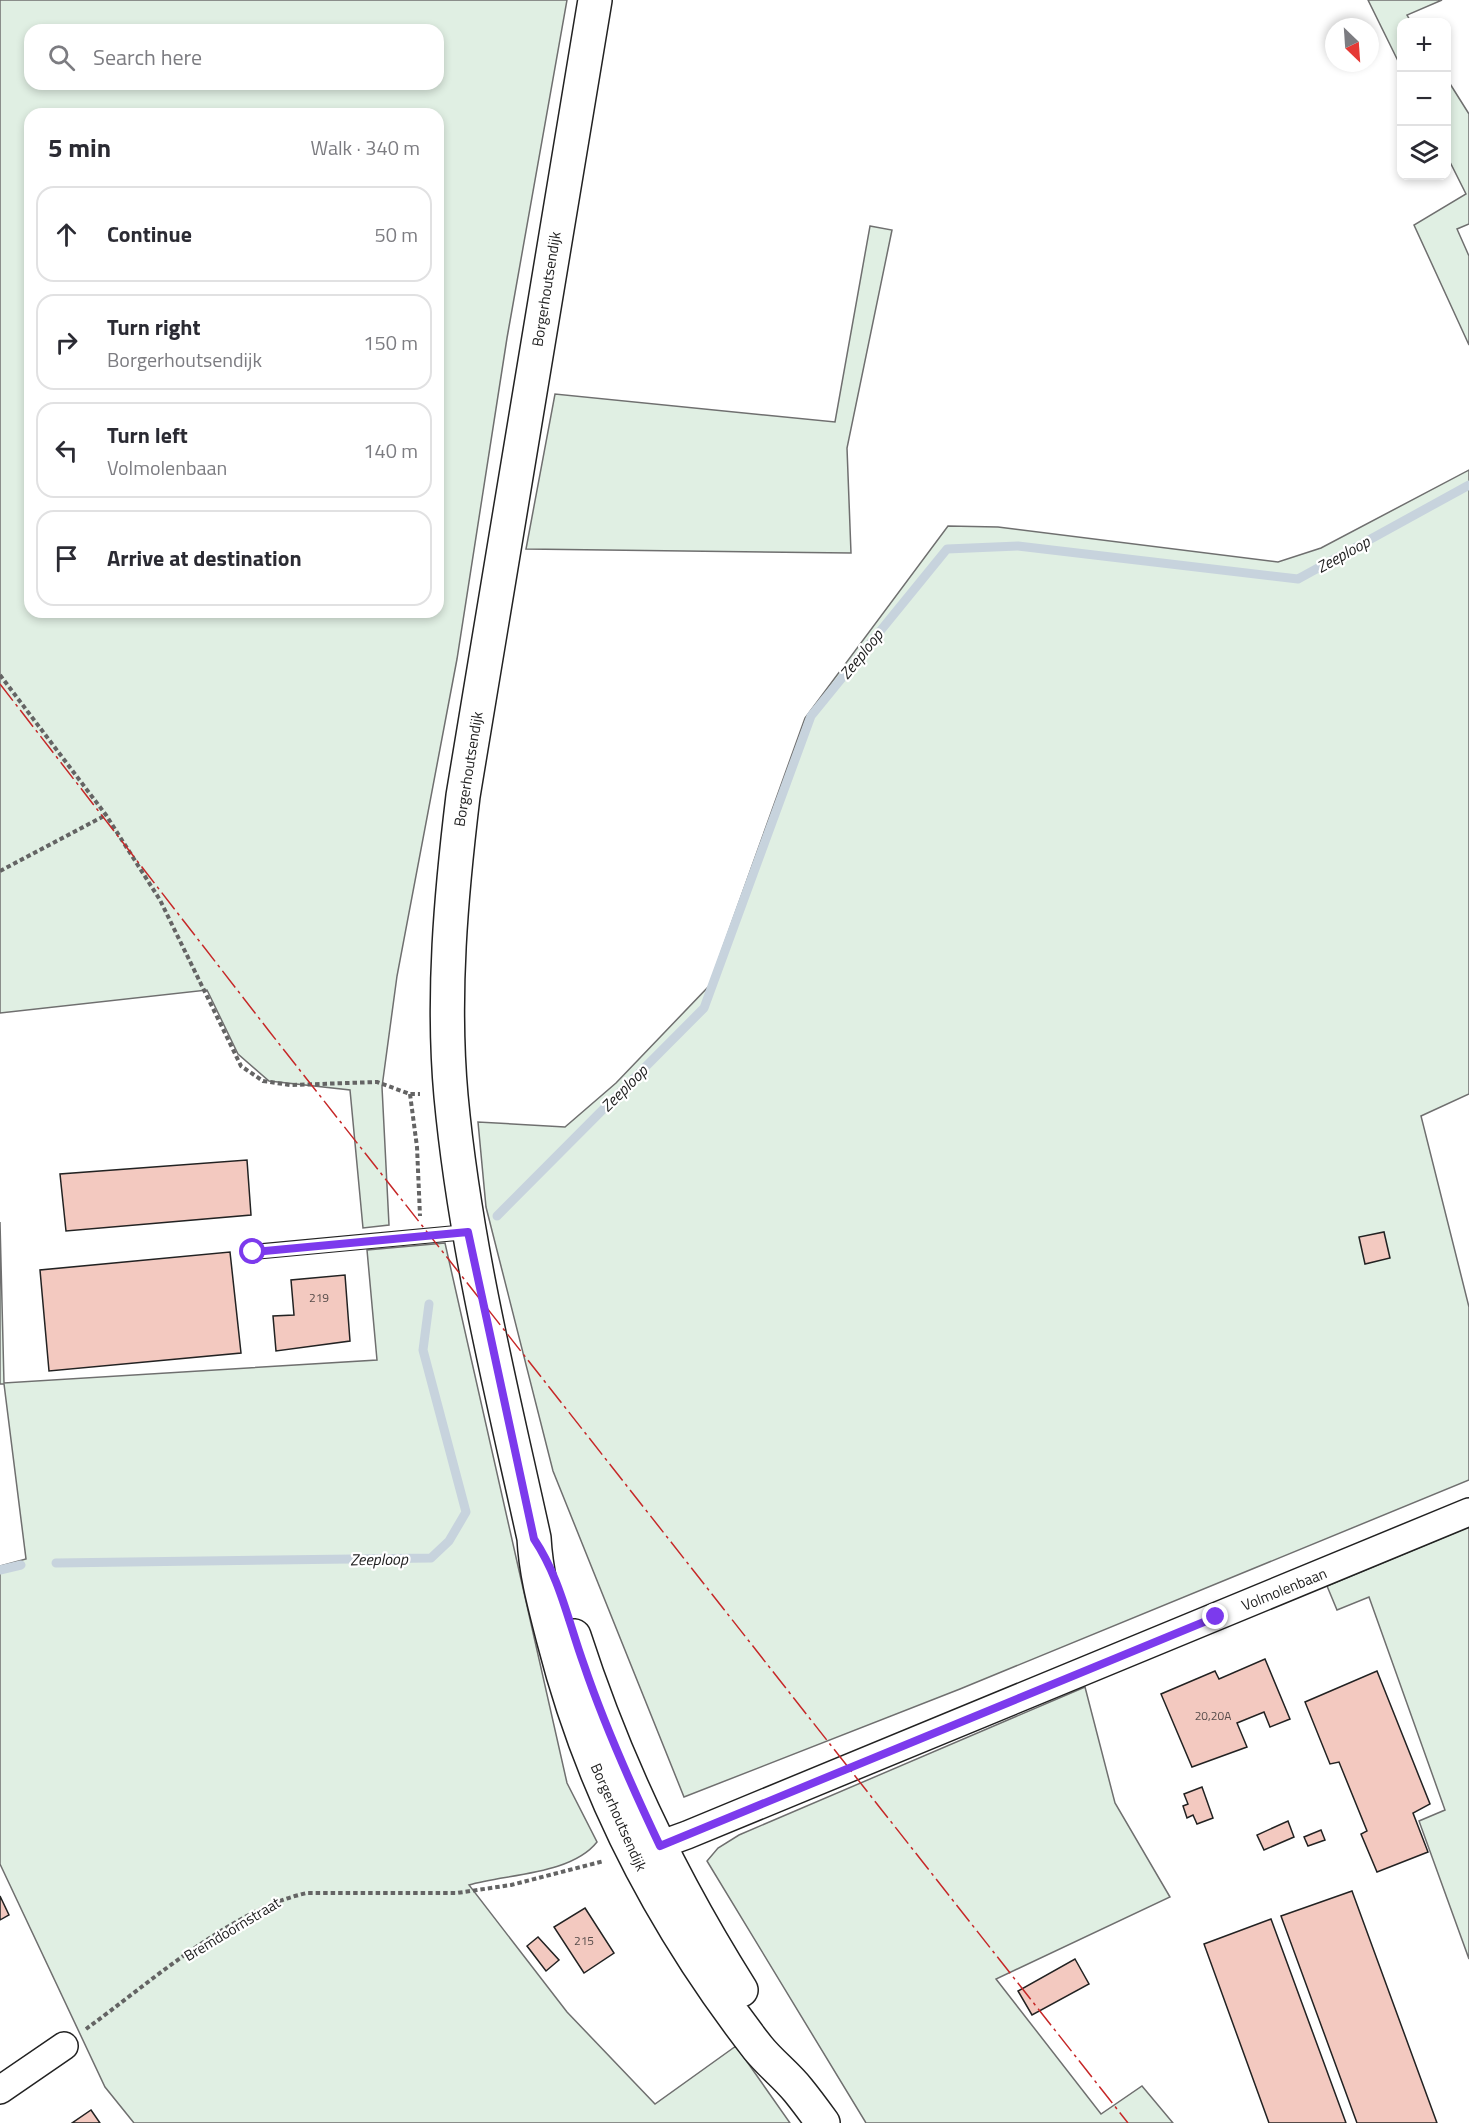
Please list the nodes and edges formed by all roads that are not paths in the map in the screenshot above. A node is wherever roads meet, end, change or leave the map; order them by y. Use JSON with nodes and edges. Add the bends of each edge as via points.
{"nodes":[{"id":1,"x":595,"y":0,"type":"edge"},
{"id":2,"x":468,"y":1232,"type":"junction"},
{"id":3,"x":253,"y":1252,"type":"dead end"},
{"id":4,"x":1469,"y":1512,"type":"edge"},
{"id":5,"x":634,"y":1853,"type":"junction"},
{"id":6,"x":64,"y":2046,"type":"road end"},
{"id":7,"x":0,"y":2090,"type":"edge"},
{"id":8,"x":823,"y":2123,"type":"edge"}],
"edges":[{"from":1,"to":2,"type":"main road","name":"Borgerhoutsendijk","via":[[453,874],[447,1007],[451,1094]]},
{"from":2,"to":3,"type":"lane"},
{"from":2,"to":5,"type":"main road","name":"Borgerhoutsendijk","via":[[534,1539],[536,1570],[564,1678],[612,1809]]},
{"from":4,"to":5,"type":"street","name":"Volmolenbaan"},
{"from":5,"to":8,"type":"main road","name":"Borgerhoutsendijk","via":[[706,1975],[759,2049]]},
{"from":6,"to":7,"type":"street"}]}
